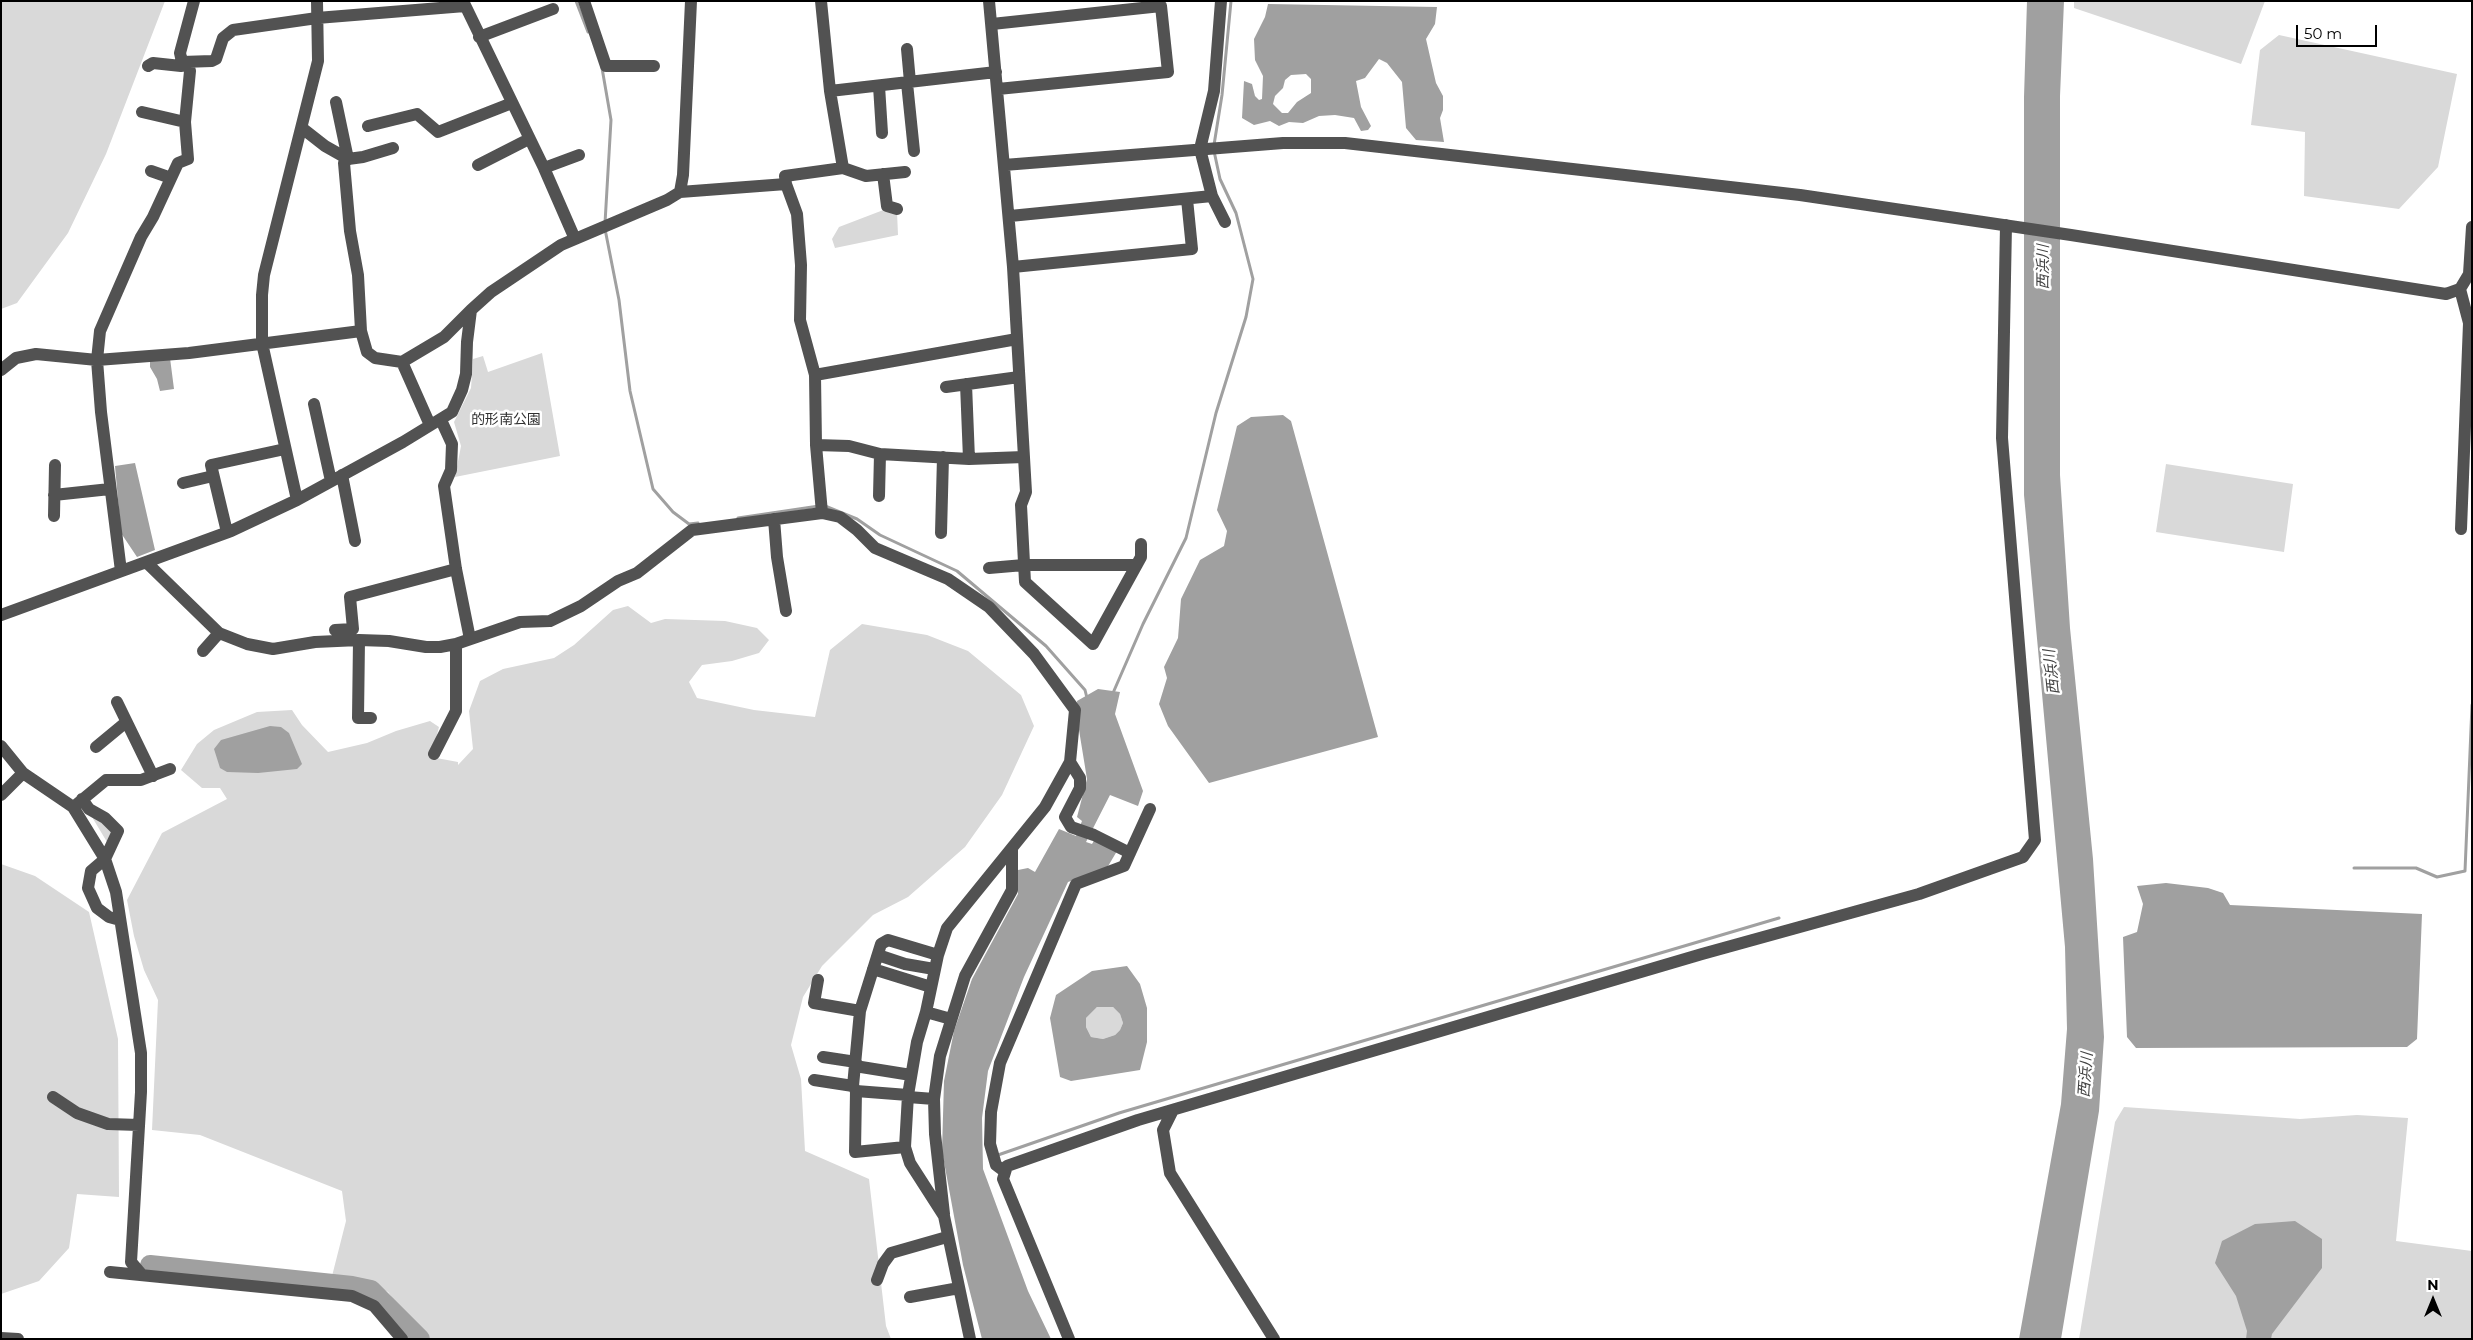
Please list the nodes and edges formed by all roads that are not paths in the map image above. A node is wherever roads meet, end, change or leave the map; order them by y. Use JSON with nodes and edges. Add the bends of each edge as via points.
{"nodes":[{"id":1,"x":194,"y":1,"type":"edge"},
{"id":2,"x":317,"y":1,"type":"edge"},
{"id":3,"x":584,"y":1,"type":"edge"},
{"id":4,"x":690,"y":1,"type":"edge"},
{"id":5,"x":821,"y":1,"type":"edge"},
{"id":6,"x":989,"y":1,"type":"edge"},
{"id":7,"x":1221,"y":1,"type":"edge"},
{"id":8,"x":464,"y":4,"type":"edge"},
{"id":9,"x":1162,"y":4,"type":"edge"},
{"id":10,"x":553,"y":9,"type":"dead end"},
{"id":11,"x":317,"y":18,"type":"junction"},
{"id":12,"x":992,"y":24,"type":"junction"},
{"id":13,"x":480,"y":37,"type":"junction"},
{"id":14,"x":907,"y":49,"type":"dead end"},
{"id":15,"x":185,"y":62,"type":"junction"},
{"id":16,"x":148,"y":66,"type":"dead end"},
{"id":17,"x":654,"y":66,"type":"dead end"},
{"id":18,"x":996,"y":72,"type":"junction"},
{"id":19,"x":908,"y":82,"type":"junction"},
{"id":20,"x":878,"y":86,"type":"junction"},
{"id":21,"x":998,"y":89,"type":"junction"},
{"id":22,"x":830,"y":91,"type":"junction"},
{"id":23,"x":336,"y":102,"type":"dead end"},
{"id":24,"x":512,"y":103,"type":"junction"},
{"id":25,"x":142,"y":112,"type":"dead end"},
{"id":26,"x":185,"y":122,"type":"junction"},
{"id":27,"x":368,"y":126,"type":"dead end"},
{"id":28,"x":302,"y":128,"type":"junction"},
{"id":29,"x":882,"y":133,"type":"dead end"},
{"id":30,"x":529,"y":139,"type":"junction"},
{"id":31,"x":393,"y":148,"type":"dead end"},
{"id":32,"x":1209,"y":149,"type":"junction"},
{"id":33,"x":914,"y":151,"type":"dead end"},
{"id":34,"x":579,"y":155,"type":"dead end"},
{"id":35,"x":348,"y":159,"type":"junction"},
{"id":36,"x":478,"y":165,"type":"dead end"},
{"id":37,"x":1004,"y":165,"type":"junction"},
{"id":38,"x":544,"y":168,"type":"junction"},
{"id":39,"x":843,"y":168,"type":"junction"},
{"id":40,"x":151,"y":171,"type":"dead end"},
{"id":41,"x":905,"y":172,"type":"dead end"},
{"id":42,"x":884,"y":174,"type":"junction"},
{"id":43,"x":171,"y":178,"type":"junction"},
{"id":44,"x":786,"y":184,"type":"junction"},
{"id":45,"x":680,"y":192,"type":"junction"},
{"id":46,"x":1212,"y":196,"type":"junction"},
{"id":47,"x":1186,"y":199,"type":"junction"},
{"id":48,"x":897,"y":209,"type":"dead end"},
{"id":49,"x":1010,"y":216,"type":"junction"},
{"id":50,"x":1225,"y":222,"type":"dead end"},
{"id":51,"x":2011,"y":226,"type":"junction"},
{"id":52,"x":2472,"y":227,"type":"edge"},
{"id":53,"x":575,"y":239,"type":"junction"},
{"id":54,"x":1013,"y":267,"type":"junction"},
{"id":55,"x":2460,"y":289,"type":"junction"},
{"id":56,"x":471,"y":310,"type":"junction"},
{"id":57,"x":361,"y":332,"type":"junction"},
{"id":58,"x":1017,"y":339,"type":"junction"},
{"id":59,"x":262,"y":343,"type":"junction"},
{"id":60,"x":97,"y":360,"type":"junction"},
{"id":61,"x":402,"y":362,"type":"junction"},
{"id":62,"x":1,"y":370,"type":"edge"},
{"id":63,"x":815,"y":375,"type":"junction"},
{"id":64,"x":1019,"y":377,"type":"junction"},
{"id":65,"x":966,"y":384,"type":"junction"},
{"id":66,"x":946,"y":387,"type":"dead end"},
{"id":67,"x":314,"y":404,"type":"dead end"},
{"id":68,"x":436,"y":423,"type":"junction"},
{"id":69,"x":816,"y":445,"type":"junction"},
{"id":70,"x":284,"y":449,"type":"junction"},
{"id":71,"x":880,"y":454,"type":"junction"},
{"id":72,"x":943,"y":457,"type":"junction"},
{"id":73,"x":1024,"y":457,"type":"junction"},
{"id":74,"x":969,"y":459,"type":"junction"},
{"id":75,"x":55,"y":465,"type":"dead end"},
{"id":76,"x":213,"y":476,"type":"junction"},
{"id":77,"x":337,"y":478,"type":"junction"},
{"id":78,"x":183,"y":483,"type":"dead end"},
{"id":79,"x":110,"y":489,"type":"junction"},
{"id":80,"x":54,"y":495,"type":"junction"},
{"id":81,"x":879,"y":496,"type":"dead end"},
{"id":82,"x":297,"y":500,"type":"junction"},
{"id":83,"x":822,"y":513,"type":"junction"},
{"id":84,"x":54,"y":516,"type":"dead end"},
{"id":85,"x":774,"y":519,"type":"junction"},
{"id":86,"x":2462,"y":529,"type":"dead end"},
{"id":87,"x":227,"y":532,"type":"junction"},
{"id":88,"x":941,"y":533,"type":"dead end"},
{"id":89,"x":355,"y":541,"type":"dead end"},
{"id":90,"x":1141,"y":544,"type":"dead end"},
{"id":91,"x":146,"y":562,"type":"junction"},
{"id":92,"x":1024,"y":565,"type":"junction"},
{"id":93,"x":1136,"y":565,"type":"junction"},
{"id":94,"x":989,"y":568,"type":"dead end"},
{"id":95,"x":456,"y":569,"type":"junction"},
{"id":96,"x":121,"y":571,"type":"junction"},
{"id":97,"x":786,"y":610,"type":"dead end"},
{"id":98,"x":1,"y":615,"type":"edge"},
{"id":99,"x":335,"y":630,"type":"dead end"},
{"id":100,"x":219,"y":634,"type":"junction"},
{"id":101,"x":470,"y":639,"type":"junction"},
{"id":102,"x":359,"y":640,"type":"junction"},
{"id":103,"x":456,"y":644,"type":"junction"},
{"id":104,"x":203,"y":651,"type":"dead end"},
{"id":105,"x":117,"y":702,"type":"dead end"},
{"id":106,"x":371,"y":718,"type":"dead end"},
{"id":107,"x":125,"y":723,"type":"junction"},
{"id":108,"x":1,"y":746,"type":"edge"},
{"id":109,"x":96,"y":748,"type":"dead end"},
{"id":110,"x":434,"y":754,"type":"dead end"},
{"id":111,"x":1070,"y":762,"type":"junction"},
{"id":112,"x":170,"y":769,"type":"dead end"},
{"id":113,"x":23,"y":773,"type":"junction"},
{"id":114,"x":153,"y":776,"type":"junction"},
{"id":115,"x":1,"y":795,"type":"edge"},
{"id":116,"x":77,"y":803,"type":"junction"},
{"id":117,"x":1150,"y":809,"type":"dead end"},
{"id":118,"x":1012,"y":848,"type":"junction"},
{"id":119,"x":1130,"y":853,"type":"junction"},
{"id":120,"x":105,"y":859,"type":"junction"},
{"id":121,"x":120,"y":920,"type":"junction"},
{"id":122,"x":878,"y":955,"type":"junction"},
{"id":123,"x":938,"y":955,"type":"junction"},
{"id":124,"x":873,"y":969,"type":"junction"},
{"id":125,"x":934,"y":969,"type":"junction"},
{"id":126,"x":818,"y":980,"type":"dead end"},
{"id":127,"x":931,"y":987,"type":"junction"},
{"id":128,"x":860,"y":1011,"type":"junction"},
{"id":129,"x":926,"y":1012,"type":"junction"},
{"id":130,"x":951,"y":1019,"type":"junction"},
{"id":131,"x":822,"y":1057,"type":"dead end"},
{"id":132,"x":856,"y":1064,"type":"junction"},
{"id":133,"x":912,"y":1075,"type":"junction"},
{"id":134,"x":814,"y":1080,"type":"dead end"},
{"id":135,"x":854,"y":1088,"type":"junction"},
{"id":136,"x":908,"y":1096,"type":"junction"},
{"id":137,"x":53,"y":1097,"type":"dead end"},
{"id":138,"x":934,"y":1099,"type":"junction"},
{"id":139,"x":1173,"y":1110,"type":"junction"},
{"id":140,"x":139,"y":1125,"type":"junction"},
{"id":141,"x":905,"y":1147,"type":"junction"},
{"id":142,"x":1004,"y":1171,"type":"junction"},
{"id":143,"x":944,"y":1216,"type":"junction"},
{"id":144,"x":947,"y":1237,"type":"junction"},
{"id":145,"x":110,"y":1272,"type":"dead end"},
{"id":146,"x":142,"y":1275,"type":"junction"},
{"id":147,"x":877,"y":1280,"type":"dead end"},
{"id":148,"x":959,"y":1288,"type":"junction"},
{"id":149,"x":910,"y":1297,"type":"dead end"},
{"id":150,"x":1,"y":1338,"type":"edge"},
{"id":151,"x":18,"y":1339,"type":"edge"},
{"id":152,"x":402,"y":1339,"type":"edge"},
{"id":153,"x":970,"y":1339,"type":"edge"},
{"id":154,"x":1069,"y":1339,"type":"edge"},
{"id":155,"x":1274,"y":1339,"type":"edge"}],
"edges":[{"from":1,"to":15,"type":"street","via":[[180,53]]},
{"from":2,"to":11,"type":"street"},
{"from":3,"to":17,"type":"street","via":[[606,66]]},
{"from":4,"to":45,"type":"street"},
{"from":5,"to":22,"type":"street"},
{"from":6,"to":12,"type":"street"},
{"from":7,"to":32,"type":"street"},
{"from":8,"to":11,"type":"street"},
{"from":8,"to":13,"type":"street"},
{"from":9,"to":12,"type":"street"},
{"from":9,"to":21,"type":"street","via":[[1168,72]]},
{"from":10,"to":13,"type":"street"},
{"from":11,"to":15,"type":"street","via":[[233,30],[223,38],[216,59]]},
{"from":11,"to":28,"type":"street","via":[[318,61]]},
{"from":12,"to":18,"type":"street"},
{"from":13,"to":24,"type":"street"},
{"from":14,"to":19,"type":"street"},
{"from":15,"to":16,"type":"street","via":[[180,66],[153,63]]},
{"from":15,"to":26,"type":"street","via":[[190,71]]},
{"from":18,"to":19,"type":"street"},
{"from":18,"to":21,"type":"street"},
{"from":19,"to":20,"type":"street"},
{"from":19,"to":33,"type":"street"},
{"from":20,"to":22,"type":"street"},
{"from":20,"to":29,"type":"street"},
{"from":21,"to":37,"type":"street"},
{"from":22,"to":39,"type":"street"},
{"from":23,"to":35,"type":"street"},
{"from":24,"to":27,"type":"street","via":[[438,132],[417,114]]},
{"from":24,"to":30,"type":"street"},
{"from":25,"to":26,"type":"street"},
{"from":26,"to":43,"type":"street","via":[[188,159],[178,164]]},
{"from":28,"to":35,"type":"street"},
{"from":28,"to":59,"type":"street","via":[[264,275]]},
{"from":30,"to":36,"type":"street"},
{"from":30,"to":38,"type":"street"},
{"from":31,"to":35,"type":"street"},
{"from":32,"to":37,"type":"street"},
{"from":32,"to":46,"type":"street"},
{"from":32,"to":51,"type":"street","via":[[1284,143],[1345,143],[1800,195]]},
{"from":34,"to":38,"type":"street"},
{"from":35,"to":57,"type":"street","via":[[344,163],[350,232],[358,275]]},
{"from":37,"to":49,"type":"street"},
{"from":38,"to":53,"type":"street"},
{"from":39,"to":42,"type":"street","via":[[866,176]]},
{"from":39,"to":44,"type":"street","via":[[785,176]]},
{"from":40,"to":43,"type":"street"},
{"from":41,"to":42,"type":"street"},
{"from":42,"to":48,"type":"street","via":[[887,206]]},
{"from":43,"to":60,"type":"street","via":[[100,331]]},
{"from":44,"to":45,"type":"street"},
{"from":44,"to":63,"type":"street","via":[[797,214],[801,264],[800,320]]},
{"from":45,"to":53,"type":"street"},
{"from":46,"to":47,"type":"street"},
{"from":46,"to":50,"type":"street"},
{"from":47,"to":49,"type":"street"},
{"from":47,"to":54,"type":"street","via":[[1192,249]]},
{"from":49,"to":54,"type":"street"},
{"from":51,"to":55,"type":"street","via":[[2446,294]]},
{"from":51,"to":139,"type":"street","via":[[2002,438],[2035,840],[2023,857],[1919,894],[1702,954]]},
{"from":52,"to":55,"type":"street","via":[[2469,274]]},
{"from":53,"to":56,"type":"street","via":[[556,248],[491,292]]},
{"from":54,"to":58,"type":"street"},
{"from":55,"to":86,"type":"street","via":[[2470,323]]},
{"from":56,"to":61,"type":"street","via":[[444,337]]},
{"from":56,"to":68,"type":"street","via":[[462,390],[452,412]]},
{"from":57,"to":59,"type":"street"},
{"from":57,"to":61,"type":"street","via":[[367,352],[375,358]]},
{"from":58,"to":63,"type":"street"},
{"from":58,"to":64,"type":"street"},
{"from":59,"to":60,"type":"street"},
{"from":59,"to":70,"type":"street"},
{"from":60,"to":62,"type":"street","via":[[36,354],[16,358]]},
{"from":60,"to":79,"type":"street"},
{"from":61,"to":68,"type":"street"},
{"from":63,"to":69,"type":"street"},
{"from":64,"to":65,"type":"street"},
{"from":64,"to":73,"type":"street"},
{"from":65,"to":66,"type":"street"},
{"from":65,"to":74,"type":"street"},
{"from":67,"to":77,"type":"street"},
{"from":68,"to":77,"type":"street"},
{"from":68,"to":95,"type":"street","via":[[452,444],[451,470],[444,486]]},
{"from":69,"to":71,"type":"street","via":[[849,446]]},
{"from":69,"to":83,"type":"street"},
{"from":70,"to":76,"type":"street","via":[[211,465]]},
{"from":70,"to":82,"type":"street"},
{"from":71,"to":72,"type":"street"},
{"from":71,"to":81,"type":"street"},
{"from":72,"to":74,"type":"street"},
{"from":72,"to":88,"type":"street"},
{"from":73,"to":74,"type":"street"},
{"from":73,"to":92,"type":"street","via":[[1026,492],[1021,506]]},
{"from":75,"to":80,"type":"street"},
{"from":76,"to":78,"type":"street"},
{"from":76,"to":87,"type":"street"},
{"from":77,"to":82,"type":"street"},
{"from":77,"to":89,"type":"street"},
{"from":79,"to":80,"type":"street"},
{"from":79,"to":96,"type":"street"},
{"from":80,"to":84,"type":"street"},
{"from":82,"to":87,"type":"street"},
{"from":83,"to":85,"type":"street"},
{"from":83,"to":111,"type":"street","via":[[840,517],[875,548],[948,580],[989,606],[1034,654],[1075,710]]},
{"from":85,"to":97,"type":"street"},
{"from":85,"to":101,"type":"street","via":[[692,530],[637,573],[550,622],[520,622]]},
{"from":87,"to":91,"type":"street"},
{"from":90,"to":93,"type":"street","via":[[1141,557]]},
{"from":91,"to":96,"type":"street"},
{"from":91,"to":100,"type":"street"},
{"from":92,"to":93,"type":"street"},
{"from":92,"to":93,"type":"street","via":[[1025,582],[1093,644]]},
{"from":92,"to":94,"type":"street"},
{"from":95,"to":99,"type":"street","via":[[350,597],[353,629]]},
{"from":95,"to":101,"type":"street"},
{"from":96,"to":98,"type":"street"},
{"from":100,"to":102,"type":"street","via":[[273,649],[315,642]]},
{"from":100,"to":104,"type":"street"},
{"from":101,"to":103,"type":"street"},
{"from":102,"to":103,"type":"street","via":[[426,647]]},
{"from":102,"to":106,"type":"street","via":[[358,718]]},
{"from":103,"to":110,"type":"street","via":[[456,710]]},
{"from":105,"to":107,"type":"street"},
{"from":107,"to":109,"type":"street"},
{"from":107,"to":114,"type":"street"},
{"from":108,"to":113,"type":"street"},
{"from":111,"to":118,"type":"street","via":[[1045,808]]},
{"from":111,"to":119,"type":"street","via":[[1080,778],[1080,788],[1065,817],[1070,827]]},
{"from":112,"to":114,"type":"street"},
{"from":113,"to":115,"type":"street"},
{"from":113,"to":116,"type":"street"},
{"from":114,"to":116,"type":"street","via":[[141,780],[106,780]]},
{"from":116,"to":120,"type":"street"},
{"from":116,"to":120,"type":"street","via":[[105,818],[118,831]]},
{"from":117,"to":119,"type":"street"},
{"from":118,"to":123,"type":"street","via":[[947,928]]},
{"from":118,"to":130,"type":"street","via":[[1012,890],[965,976]]},
{"from":119,"to":142,"type":"street","via":[[1124,866],[1076,884],[1000,1063],[991,1112],[990,1144],[996,1166]]},
{"from":120,"to":121,"type":"street","via":[[116,892]]},
{"from":120,"to":121,"type":"street","via":[[91,871],[88,888],[96,908]]},
{"from":121,"to":140,"type":"street","via":[[141,1053]]},
{"from":122,"to":123,"type":"street","via":[[881,944],[888,940]]},
{"from":122,"to":124,"type":"street"},
{"from":122,"to":125,"type":"street"},
{"from":123,"to":125,"type":"street"},
{"from":124,"to":127,"type":"street"},
{"from":124,"to":128,"type":"street"},
{"from":125,"to":127,"type":"street"},
{"from":126,"to":128,"type":"street","via":[[814,1003]]},
{"from":127,"to":129,"type":"street"},
{"from":128,"to":132,"type":"street"},
{"from":129,"to":130,"type":"street"},
{"from":129,"to":133,"type":"street"},
{"from":130,"to":138,"type":"street","via":[[940,1056]]},
{"from":131,"to":132,"type":"street"},
{"from":132,"to":133,"type":"street"},
{"from":132,"to":135,"type":"street"},
{"from":133,"to":136,"type":"street"},
{"from":134,"to":135,"type":"street"},
{"from":135,"to":136,"type":"street"},
{"from":135,"to":141,"type":"street","via":[[855,1152]]},
{"from":136,"to":138,"type":"street"},
{"from":136,"to":141,"type":"street"},
{"from":137,"to":140,"type":"street","via":[[77,1113],[108,1124]]},
{"from":138,"to":143,"type":"street"},
{"from":139,"to":142,"type":"street","via":[[1068,1144],[1008,1166]]},
{"from":139,"to":155,"type":"street","via":[[1164,1130],[1170,1173]]},
{"from":140,"to":146,"type":"street","via":[[131,1262]]},
{"from":141,"to":143,"type":"street","via":[[910,1163]]},
{"from":142,"to":154,"type":"street","via":[[1003,1179]]},
{"from":143,"to":144,"type":"street"},
{"from":144,"to":147,"type":"street","via":[[891,1253]]},
{"from":144,"to":148,"type":"street"},
{"from":145,"to":146,"type":"street"},
{"from":146,"to":152,"type":"street","via":[[352,1296],[374,1306]]},
{"from":148,"to":149,"type":"street"},
{"from":148,"to":153,"type":"street"},
{"from":150,"to":151,"type":"street"}]}
